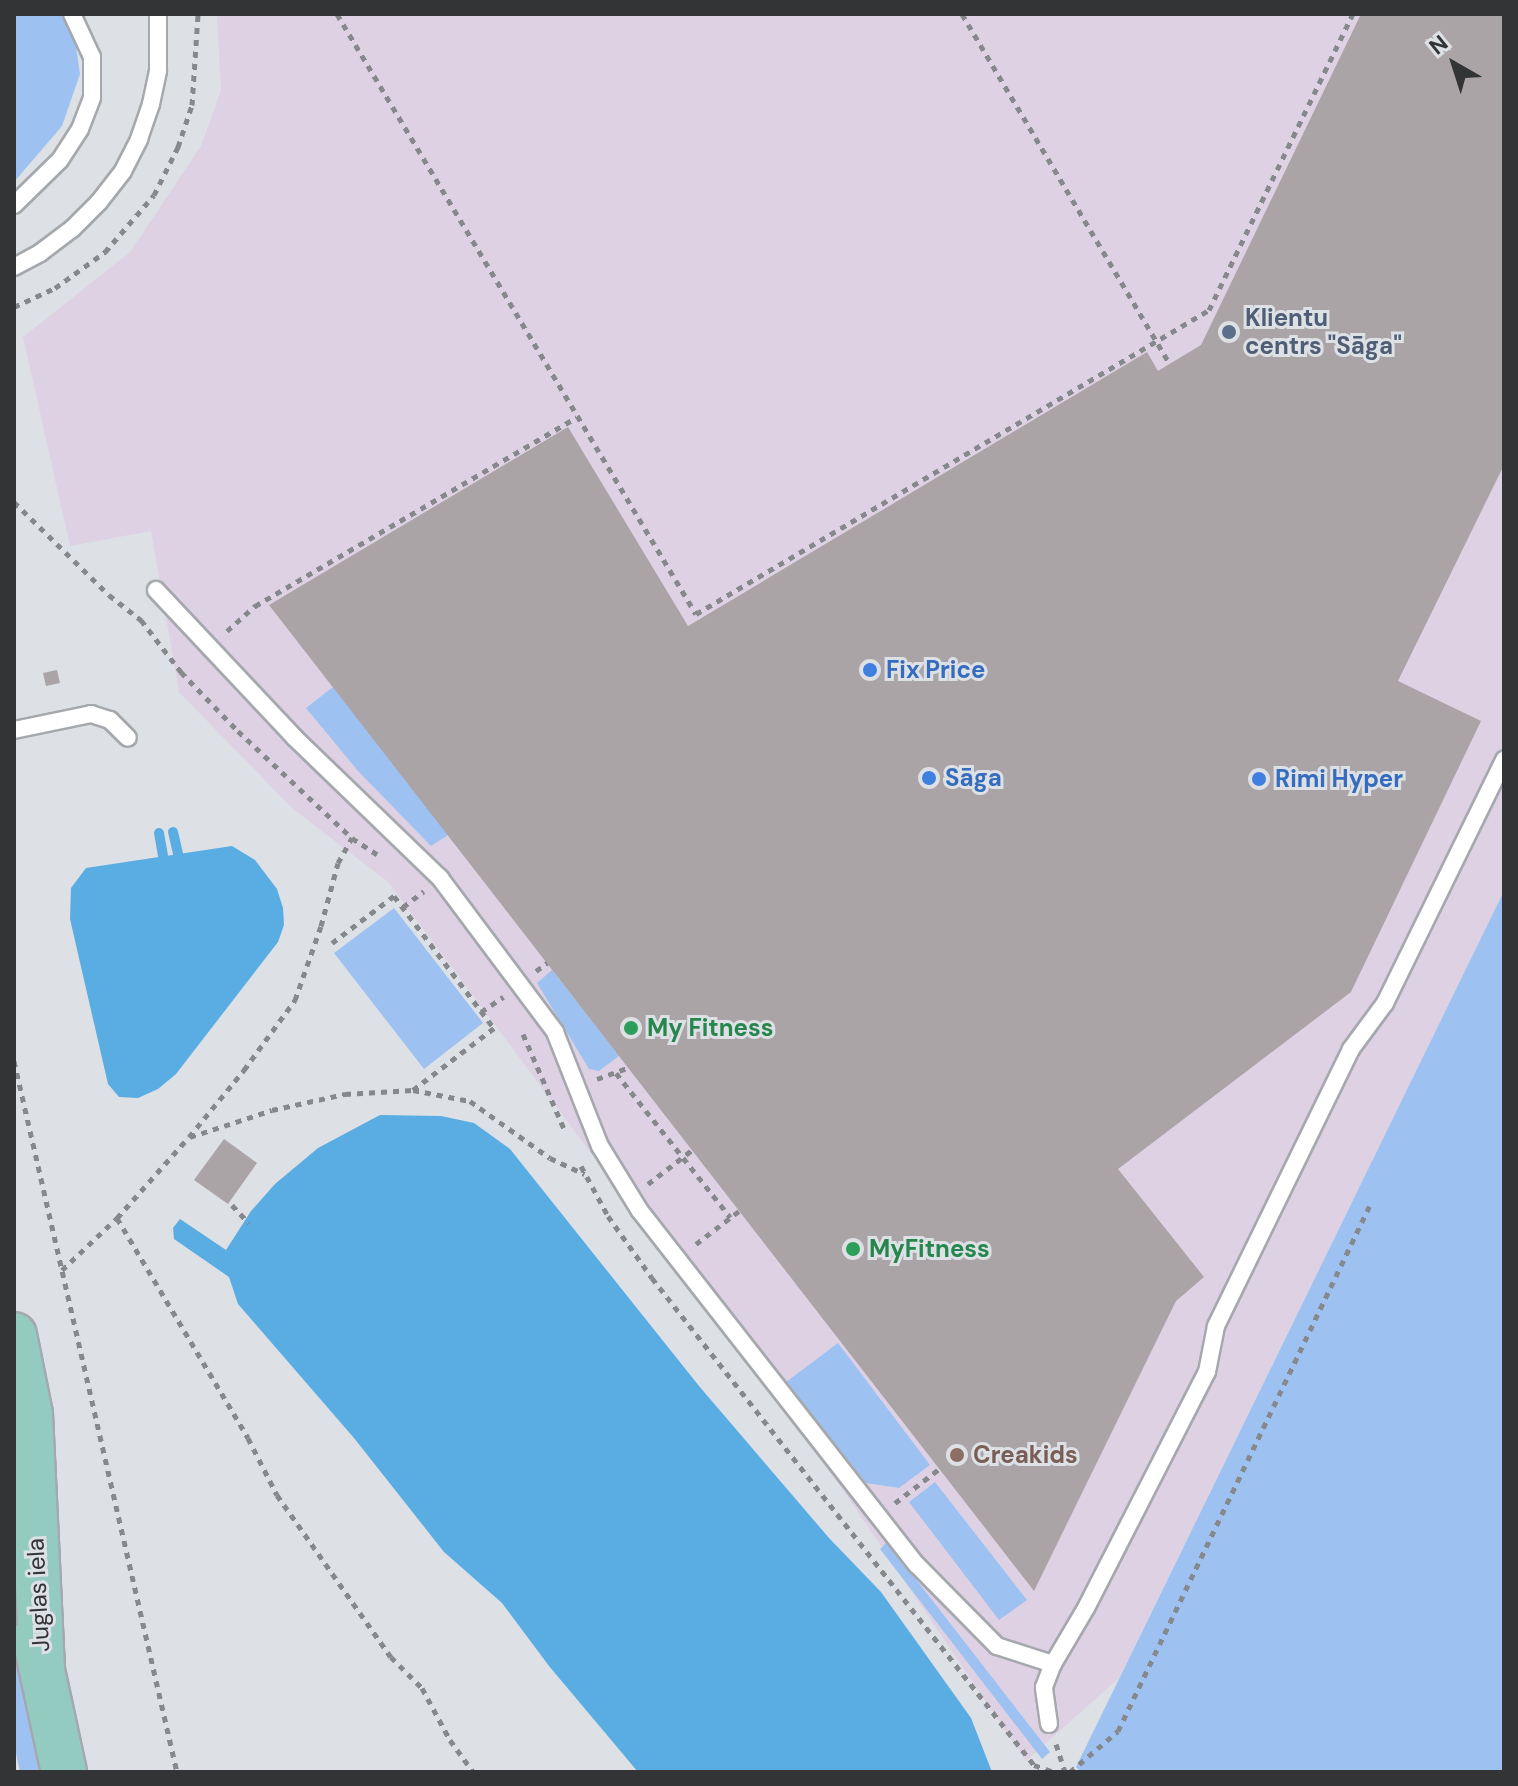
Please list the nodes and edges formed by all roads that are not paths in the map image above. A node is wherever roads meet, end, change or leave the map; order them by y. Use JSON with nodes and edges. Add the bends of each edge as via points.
{"nodes":[{"id":1,"x":72,"y":14,"type":"edge"},
{"id":2,"x":158,"y":14,"type":"edge"},
{"id":3,"x":14,"y":205,"type":"edge"},
{"id":4,"x":14,"y":267,"type":"edge"},
{"id":5,"x":156,"y":590,"type":"dead end"},
{"id":6,"x":14,"y":730,"type":"edge"},
{"id":7,"x":128,"y":738,"type":"dead end"},
{"id":8,"x":1504,"y":760,"type":"edge"},
{"id":9,"x":14,"y":1335,"type":"edge"},
{"id":10,"x":14,"y":1557,"type":"edge"},
{"id":11,"x":1053,"y":1664,"type":"junction"},
{"id":12,"x":42,"y":1665,"type":"junction"},
{"id":13,"x":1049,"y":1724,"type":"dead end"},
{"id":14,"x":64,"y":1772,"type":"edge"}],
"edges":[{"from":1,"to":3,"type":"lane","via":[[92,57],[92,97],[60,160]]},
{"from":2,"to":4,"type":"lane","via":[[158,70],[151,104],[123,171],[72,229]]},
{"from":5,"to":11,"type":"lane","via":[[440,878],[555,1032],[600,1146],[676,1260],[943,1594],[997,1646]]},
{"from":6,"to":7,"type":"lane","via":[[91,714],[110,720]]},
{"from":8,"to":11,"type":"lane","via":[[1385,1003],[1351,1049],[1216,1326],[1207,1372]]},
{"from":9,"to":12,"type":"main road","name":"Juglas iela","via":[[30,1414]]},
{"from":10,"to":12,"type":"main road","name":"Juglas iela"},
{"from":11,"to":13,"type":"lane","via":[[1044,1687]]},
{"from":12,"to":14,"type":"main road","name":"Juglas iela"}]}
